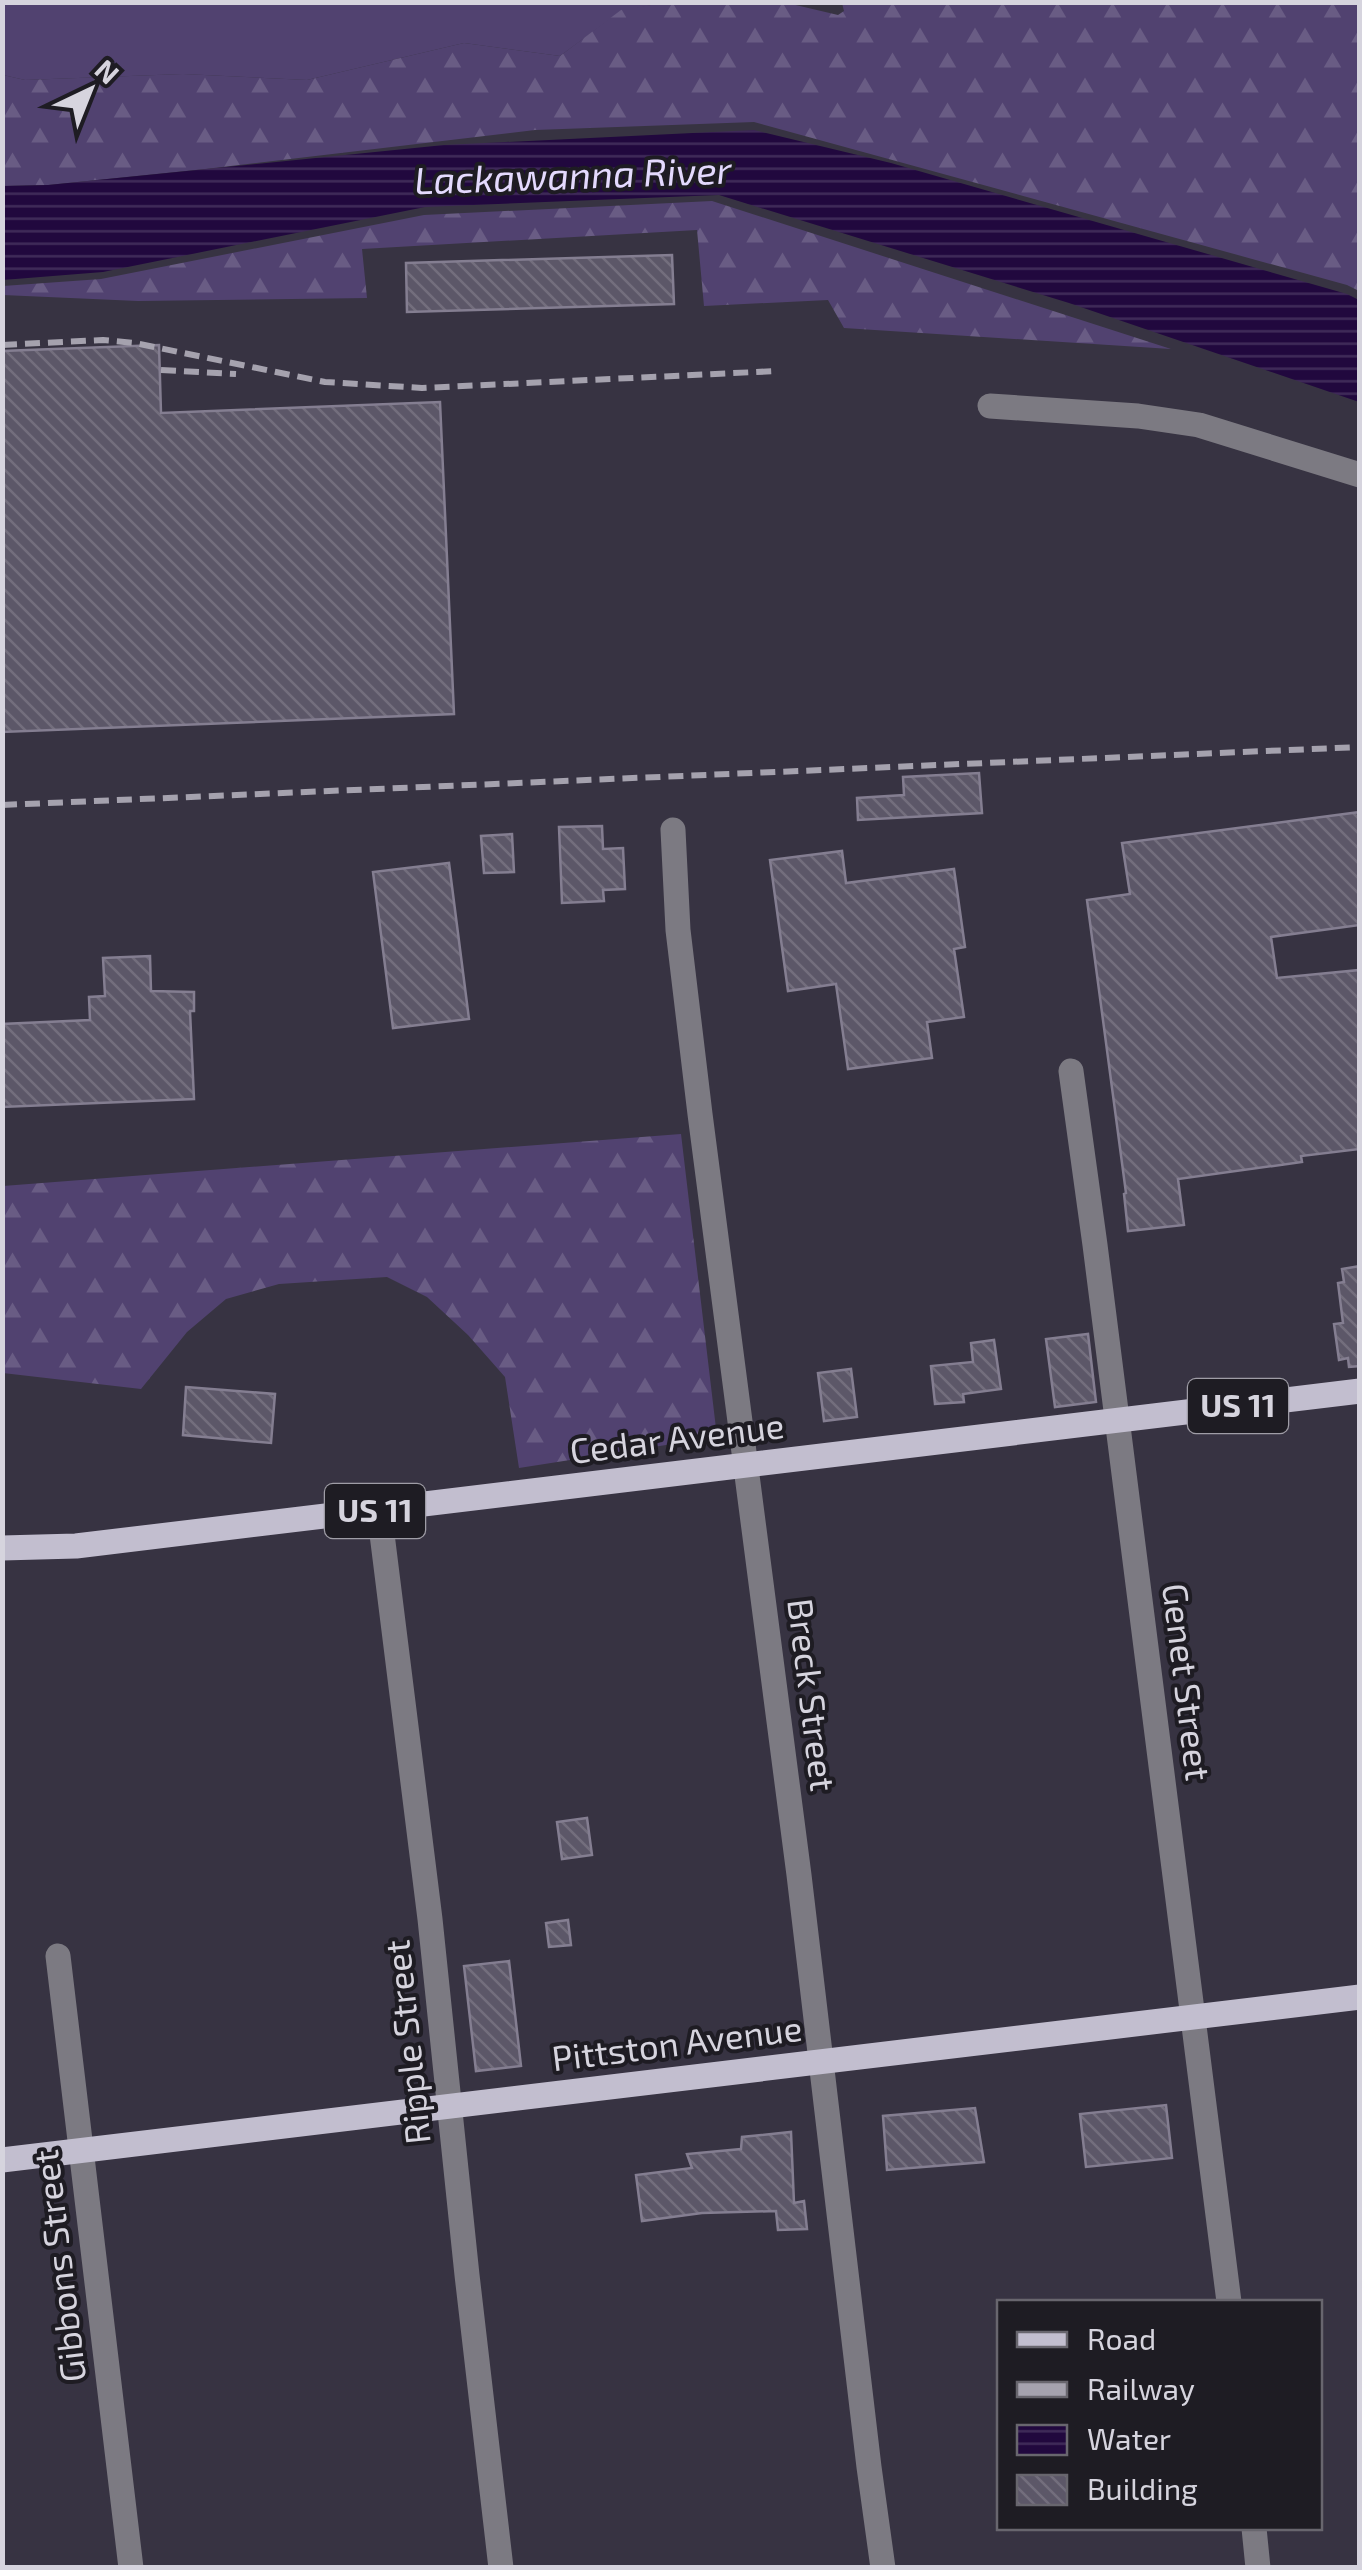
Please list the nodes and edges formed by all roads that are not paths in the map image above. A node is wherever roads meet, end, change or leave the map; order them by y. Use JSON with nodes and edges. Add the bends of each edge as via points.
{"nodes":[{"id":1,"x":990,"y":406,"type":"dead end"},
{"id":2,"x":1360,"y":474,"type":"edge"},
{"id":3,"x":673,"y":830,"type":"dead end"},
{"id":4,"x":1071,"y":1071,"type":"dead end"},
{"id":5,"x":1360,"y":1391,"type":"edge"},
{"id":6,"x":1117,"y":1421,"type":"junction"},
{"id":7,"x":746,"y":1466,"type":"junction"},
{"id":8,"x":379,"y":1510,"type":"junction"},
{"id":9,"x":2,"y":1548,"type":"edge"},
{"id":10,"x":58,"y":1956,"type":"dead end"},
{"id":11,"x":1360,"y":1997,"type":"edge"},
{"id":12,"x":1193,"y":2017,"type":"junction"},
{"id":13,"x":822,"y":2062,"type":"junction"},
{"id":14,"x":450,"y":2106,"type":"junction"},
{"id":15,"x":82,"y":2151,"type":"junction"},
{"id":16,"x":2,"y":2160,"type":"edge"},
{"id":17,"x":1229,"y":2300,"type":"edge"},
{"id":18,"x":1254,"y":2530,"type":"edge"},
{"id":19,"x":131,"y":2568,"type":"edge"},
{"id":20,"x":501,"y":2568,"type":"edge"},
{"id":21,"x":884,"y":2568,"type":"edge"},
{"id":22,"x":1258,"y":2568,"type":"edge"}],
"edges":[{"from":1,"to":2,"type":"street","via":[[1182,422]]},
{"from":3,"to":7,"type":"street","name":"Breck Street","via":[[678,930]]},
{"from":4,"to":6,"type":"street","name":"Genet Street"},
{"from":5,"to":6,"type":"main road","name":"Cedar Avenue","number":"US 11"},
{"from":6,"to":7,"type":"main road","name":"Cedar Avenue","number":"US 11"},
{"from":6,"to":12,"type":"street","name":"Genet Street"},
{"from":7,"to":8,"type":"main road","name":"Cedar Avenue","number":"US 11"},
{"from":7,"to":13,"type":"street","name":"Breck Street"},
{"from":8,"to":9,"type":"main road","name":"Cedar Avenue","number":"US 11","via":[[76,1546]]},
{"from":8,"to":14,"type":"street","name":"Ripple Street"},
{"from":10,"to":15,"type":"street","name":"Gibbons Street"},
{"from":11,"to":12,"type":"main road","name":"Pittston Avenue"},
{"from":12,"to":13,"type":"main road","name":"Pittston Avenue"},
{"from":12,"to":17,"type":"street","name":"Genet Street"},
{"from":13,"to":14,"type":"main road","name":"Pittston Avenue"},
{"from":13,"to":21,"type":"street","name":"Breck Street"},
{"from":14,"to":15,"type":"main road","name":"Pittston Avenue"},
{"from":14,"to":20,"type":"street","name":"Ripple Street"},
{"from":15,"to":16,"type":"main road","name":"Pittston Avenue"},
{"from":15,"to":19,"type":"street","name":"Gibbons Street"},
{"from":18,"to":22,"type":"street"}]}
